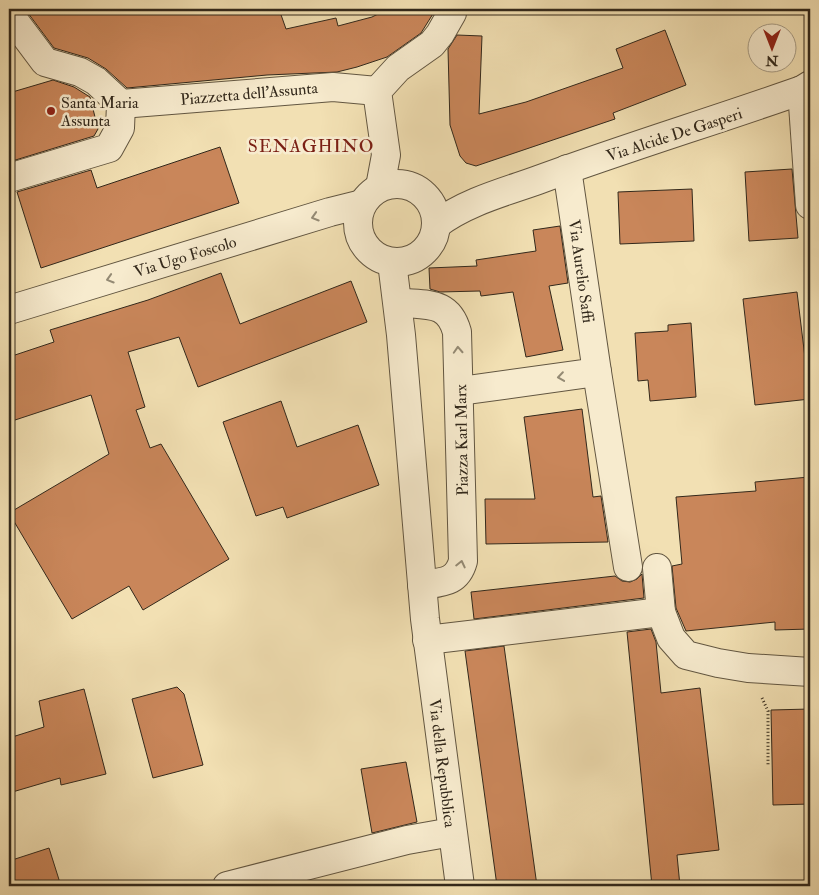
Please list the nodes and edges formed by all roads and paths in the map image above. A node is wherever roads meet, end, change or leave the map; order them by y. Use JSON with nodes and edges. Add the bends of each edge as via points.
{"nodes":[{"id":1,"x":452,"y":13,"type":"dead end"},
{"id":2,"x":9,"y":14,"type":"edge"},
{"id":3,"x":806,"y":88,"type":"edge"},
{"id":4,"x":377,"y":91,"type":"junction"},
{"id":5,"x":121,"y":104,"type":"junction"},
{"id":6,"x":567,"y":169,"type":"junction"},
{"id":7,"x":9,"y":178,"type":"edge"},
{"id":8,"x":537,"y":180,"type":"junction"},
{"id":9,"x":393,"y":192,"type":"junction"},
{"id":10,"x":810,"y":204,"type":"edge"},
{"id":11,"x":437,"y":224,"type":"junction"},
{"id":12,"x":400,"y":261,"type":"junction"},
{"id":13,"x":405,"y":302,"type":"junction"},
{"id":14,"x":9,"y":310,"type":"edge"},
{"id":15,"x":403,"y":363,"type":"junction"},
{"id":16,"x":597,"y":372,"type":"junction"},
{"id":17,"x":460,"y":391,"type":"junction"},
{"id":18,"x":628,"y":567,"type":"dead end"},
{"id":19,"x":657,"y":568,"type":"dead end"},
{"id":20,"x":422,"y":585,"type":"junction"},
{"id":21,"x":661,"y":612,"type":"junction"},
{"id":22,"x":427,"y":640,"type":"junction"},
{"id":23,"x":748,"y":668,"type":"junction"},
{"id":24,"x":810,"y":672,"type":"edge"},
{"id":25,"x":768,"y":766,"type":"dead end"},
{"id":26,"x":452,"y":832,"type":"junction"},
{"id":27,"x":227,"y":886,"type":"edge"},
{"id":28,"x":460,"y":886,"type":"edge"}],
"edges":[{"from":1,"to":4,"type":"street","via":[[432,44],[398,68]]},
{"from":2,"to":5,"type":"street","via":[[45,62],[80,72],[96,81]]},
{"from":3,"to":6,"type":"street","name":"Via Alcide De Gasperi"},
{"from":3,"to":10,"type":"street"},
{"from":4,"to":5,"type":"street","name":"Piazzetta dell'Assunta","via":[[333,86]]},
{"from":4,"to":9,"type":"street"},
{"from":5,"to":7,"type":"street","via":[[120,128],[109,148]]},
{"from":6,"to":8,"type":"street","name":"Via Alcide De Gasperi"},
{"from":6,"to":16,"type":"street","name":"Via Aurelio Saffi"},
{"from":8,"to":9,"type":"street","name":"Via Alcide De Gasperi"},
{"from":8,"to":11,"type":"street","name":"Via Alcide De Gasperi","via":[[472,203]]},
{"from":9,"to":11,"type":"street","via":[[432,203]]},
{"from":9,"to":12,"type":"street","via":[[358,216],[358,228],[370,251],[380,258]]},
{"from":9,"to":14,"type":"street","name":"Via Ugo Foscolo","one_way":true},
{"from":11,"to":12,"type":"street","via":[[428,247],[419,256]]},
{"from":12,"to":13,"type":"street"},
{"from":12,"to":15,"type":"street"},
{"from":13,"to":15,"type":"street"},
{"from":17,"to":13,"type":"street","name":"Piazza Karl Marx","one_way":true,"via":[[457,332],[451,316],[428,304]]},
{"from":15,"to":20,"type":"street"},
{"from":16,"to":17,"type":"street","one_way":true},
{"from":16,"to":18,"type":"street","name":"Via Aurelio Saffi"},
{"from":20,"to":17,"type":"street","name":"Piazza Karl Marx","one_way":true,"via":[[454,578],[463,561]]},
{"from":19,"to":21,"type":"street"},
{"from":20,"to":22,"type":"street"},
{"from":21,"to":22,"type":"street"},
{"from":21,"to":23,"type":"street","via":[[671,638],[686,655]]},
{"from":22,"to":26,"type":"street","name":"Via della Repubblica"},
{"from":23,"to":24,"type":"street"},
{"from":23,"to":25,"type":"path","via":[[768,711]]},
{"from":26,"to":27,"type":"street","via":[[407,840]]},
{"from":26,"to":28,"type":"street","name":"Via della Repubblica"}]}
